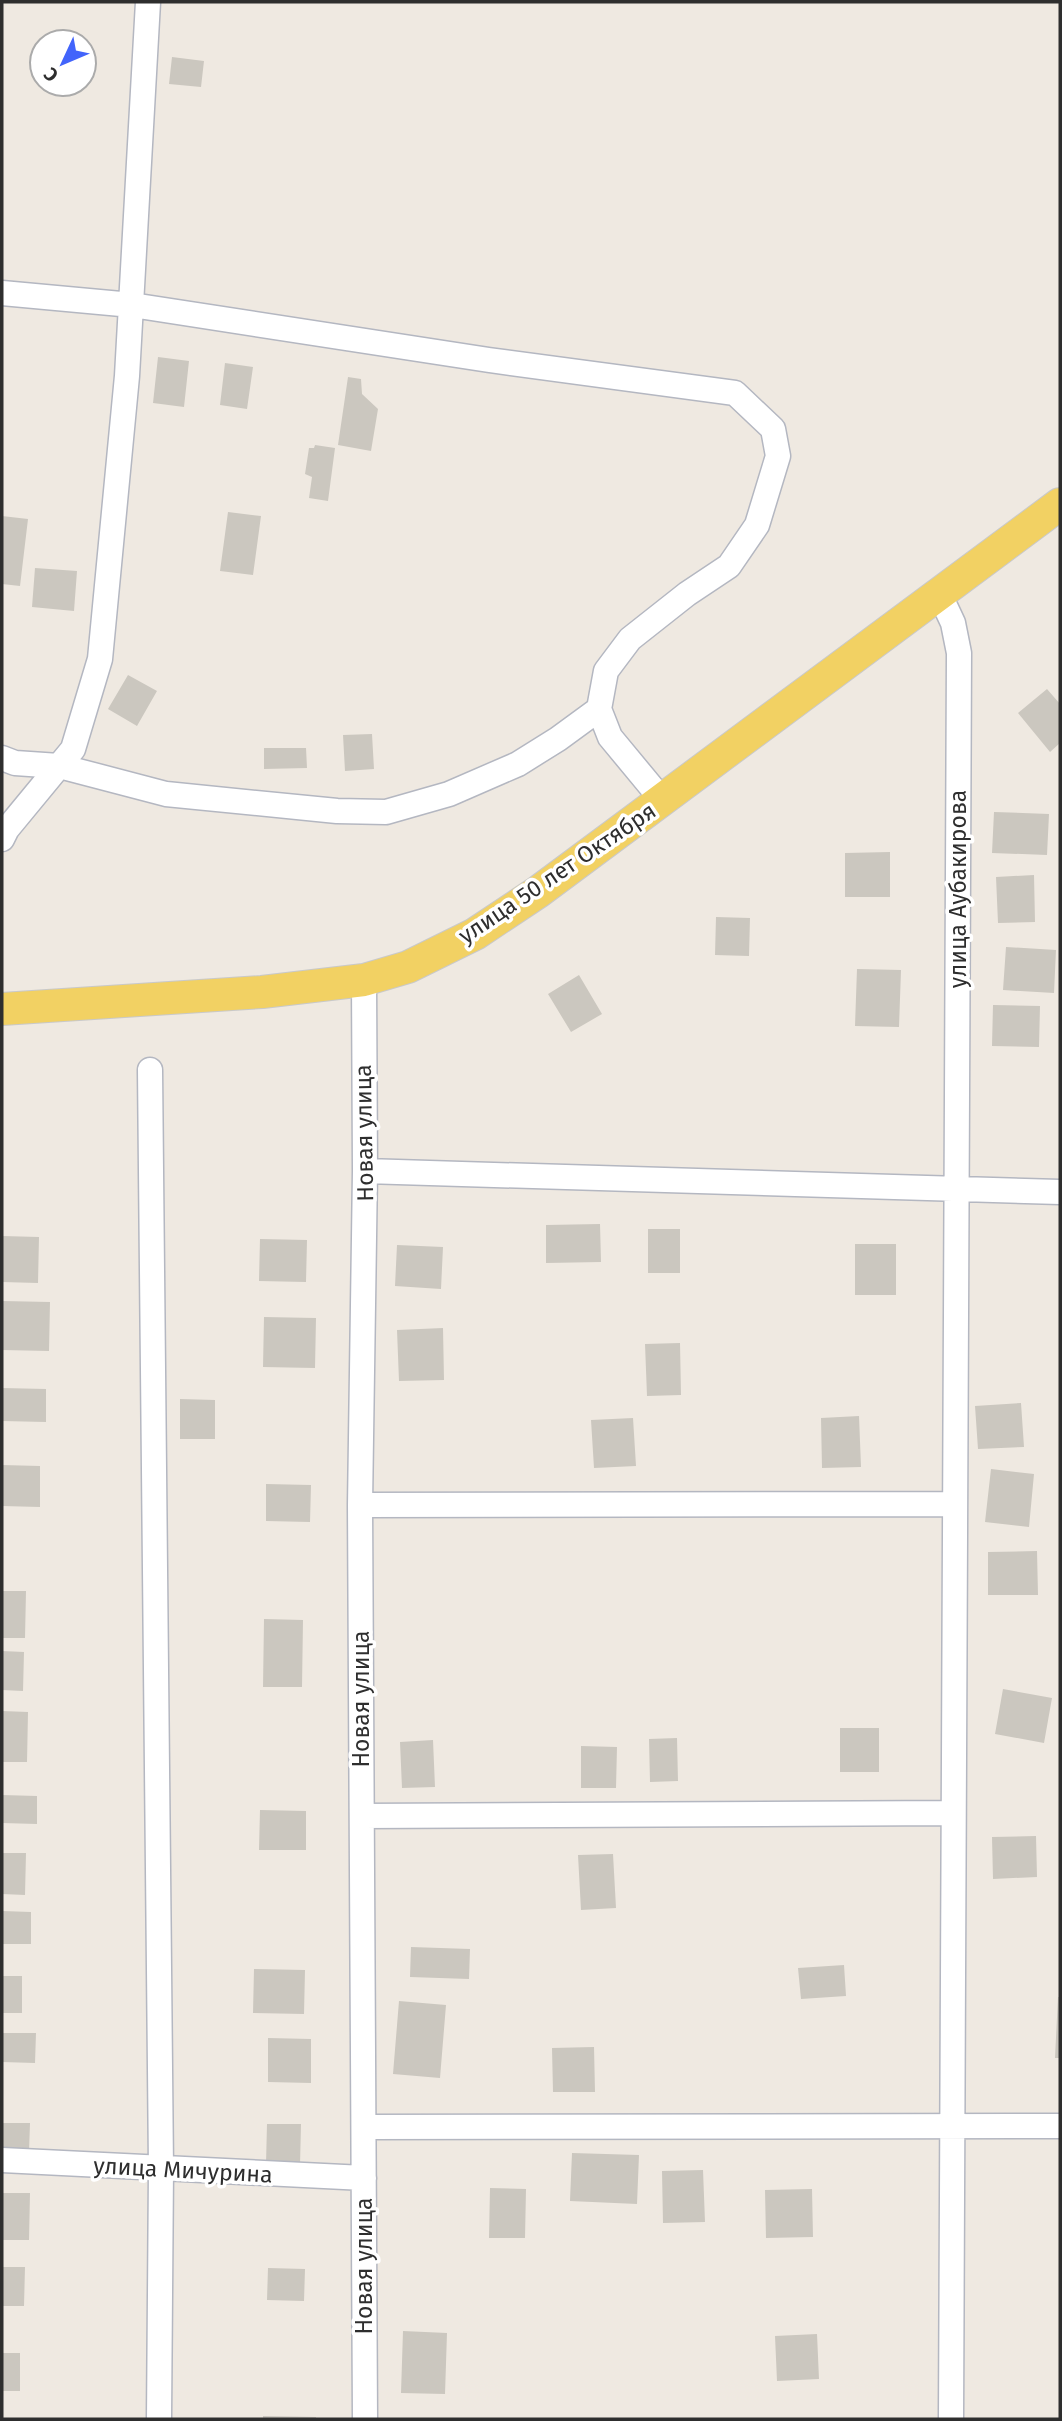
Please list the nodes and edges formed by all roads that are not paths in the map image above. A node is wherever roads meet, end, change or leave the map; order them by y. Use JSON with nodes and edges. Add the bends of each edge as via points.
{"nodes":[{"id":1,"x":148,"y":2,"type":"edge"},
{"id":2,"x":2,"y":293,"type":"edge"},
{"id":3,"x":132,"y":305,"type":"junction"},
{"id":4,"x":1060,"y":504,"type":"edge"},
{"id":5,"x":939,"y":593,"type":"junction"},
{"id":6,"x":599,"y":709,"type":"junction"},
{"id":7,"x":2,"y":758,"type":"edge"},
{"id":8,"x":60,"y":766,"type":"junction"},
{"id":9,"x":663,"y":801,"type":"junction"},
{"id":10,"x":2,"y":839,"type":"edge"},
{"id":11,"x":363,"y":980,"type":"junction"},
{"id":12,"x":2,"y":1009,"type":"edge"},
{"id":13,"x":150,"y":1070,"type":"dead end"},
{"id":14,"x":365,"y":1171,"type":"junction"},
{"id":15,"x":956,"y":1188,"type":"junction"},
{"id":16,"x":1060,"y":1192,"type":"edge"},
{"id":17,"x":955,"y":1504,"type":"junction"},
{"id":18,"x":360,"y":1505,"type":"junction"},
{"id":19,"x":953,"y":1813,"type":"junction"},
{"id":20,"x":362,"y":1816,"type":"junction"},
{"id":21,"x":952,"y":2126,"type":"junction"},
{"id":22,"x":1060,"y":2126,"type":"edge"},
{"id":23,"x":364,"y":2127,"type":"junction"},
{"id":24,"x":2,"y":2160,"type":"edge"},
{"id":25,"x":161,"y":2169,"type":"junction"},
{"id":26,"x":364,"y":2178,"type":"junction"},
{"id":27,"x":159,"y":2419,"type":"edge"},
{"id":28,"x":365,"y":2419,"type":"edge"},
{"id":29,"x":951,"y":2419,"type":"edge"}],
"edges":[{"from":1,"to":3,"type":"street"},
{"from":2,"to":3,"type":"street"},
{"from":3,"to":6,"type":"street","via":[[735,393],[773,429],[778,456],[757,525],[729,566],[630,639],[606,671]]},
{"from":3,"to":8,"type":"street","via":[[100,659],[73,749]]},
{"from":4,"to":5,"type":"main road","name":"улица 50 лет Октября"},
{"from":5,"to":9,"type":"main road","name":"улица 50 лет Октября"},
{"from":5,"to":15,"type":"street","name":"улица Аубакирова","via":[[953,623],[959,653]]},
{"from":6,"to":8,"type":"street","via":[[518,764],[449,794],[386,812],[166,794]]},
{"from":6,"to":9,"type":"street","via":[[610,737]]},
{"from":7,"to":8,"type":"street"},
{"from":8,"to":10,"type":"street"},
{"from":9,"to":11,"type":"main road","name":"улица 50 лет Октября","via":[[475,934],[408,967]]},
{"from":11,"to":12,"type":"main road","name":"улица 50 лет Октября","via":[[262,992]]},
{"from":11,"to":14,"type":"street","name":"Новая улица"},
{"from":13,"to":25,"type":"street"},
{"from":14,"to":15,"type":"street"},
{"from":14,"to":18,"type":"street","name":"Новая улица"},
{"from":15,"to":16,"type":"street"},
{"from":15,"to":17,"type":"street","name":"улица Аубакирова"},
{"from":17,"to":18,"type":"street"},
{"from":17,"to":19,"type":"street","name":"улица Аубакирова"},
{"from":18,"to":20,"type":"street","name":"Новая улица"},
{"from":19,"to":20,"type":"street"},
{"from":19,"to":21,"type":"street","name":"улица Аубакирова"},
{"from":20,"to":23,"type":"street","name":"Новая улица"},
{"from":21,"to":22,"type":"street"},
{"from":21,"to":23,"type":"street"},
{"from":21,"to":29,"type":"street","name":"улица Аубакирова"},
{"from":23,"to":26,"type":"street","name":"Новая улица"},
{"from":24,"to":25,"type":"street","name":"улица Мичурина"},
{"from":25,"to":26,"type":"street","name":"улица Мичурина"},
{"from":25,"to":27,"type":"street"},
{"from":26,"to":28,"type":"street","name":"Новая улица"}]}
